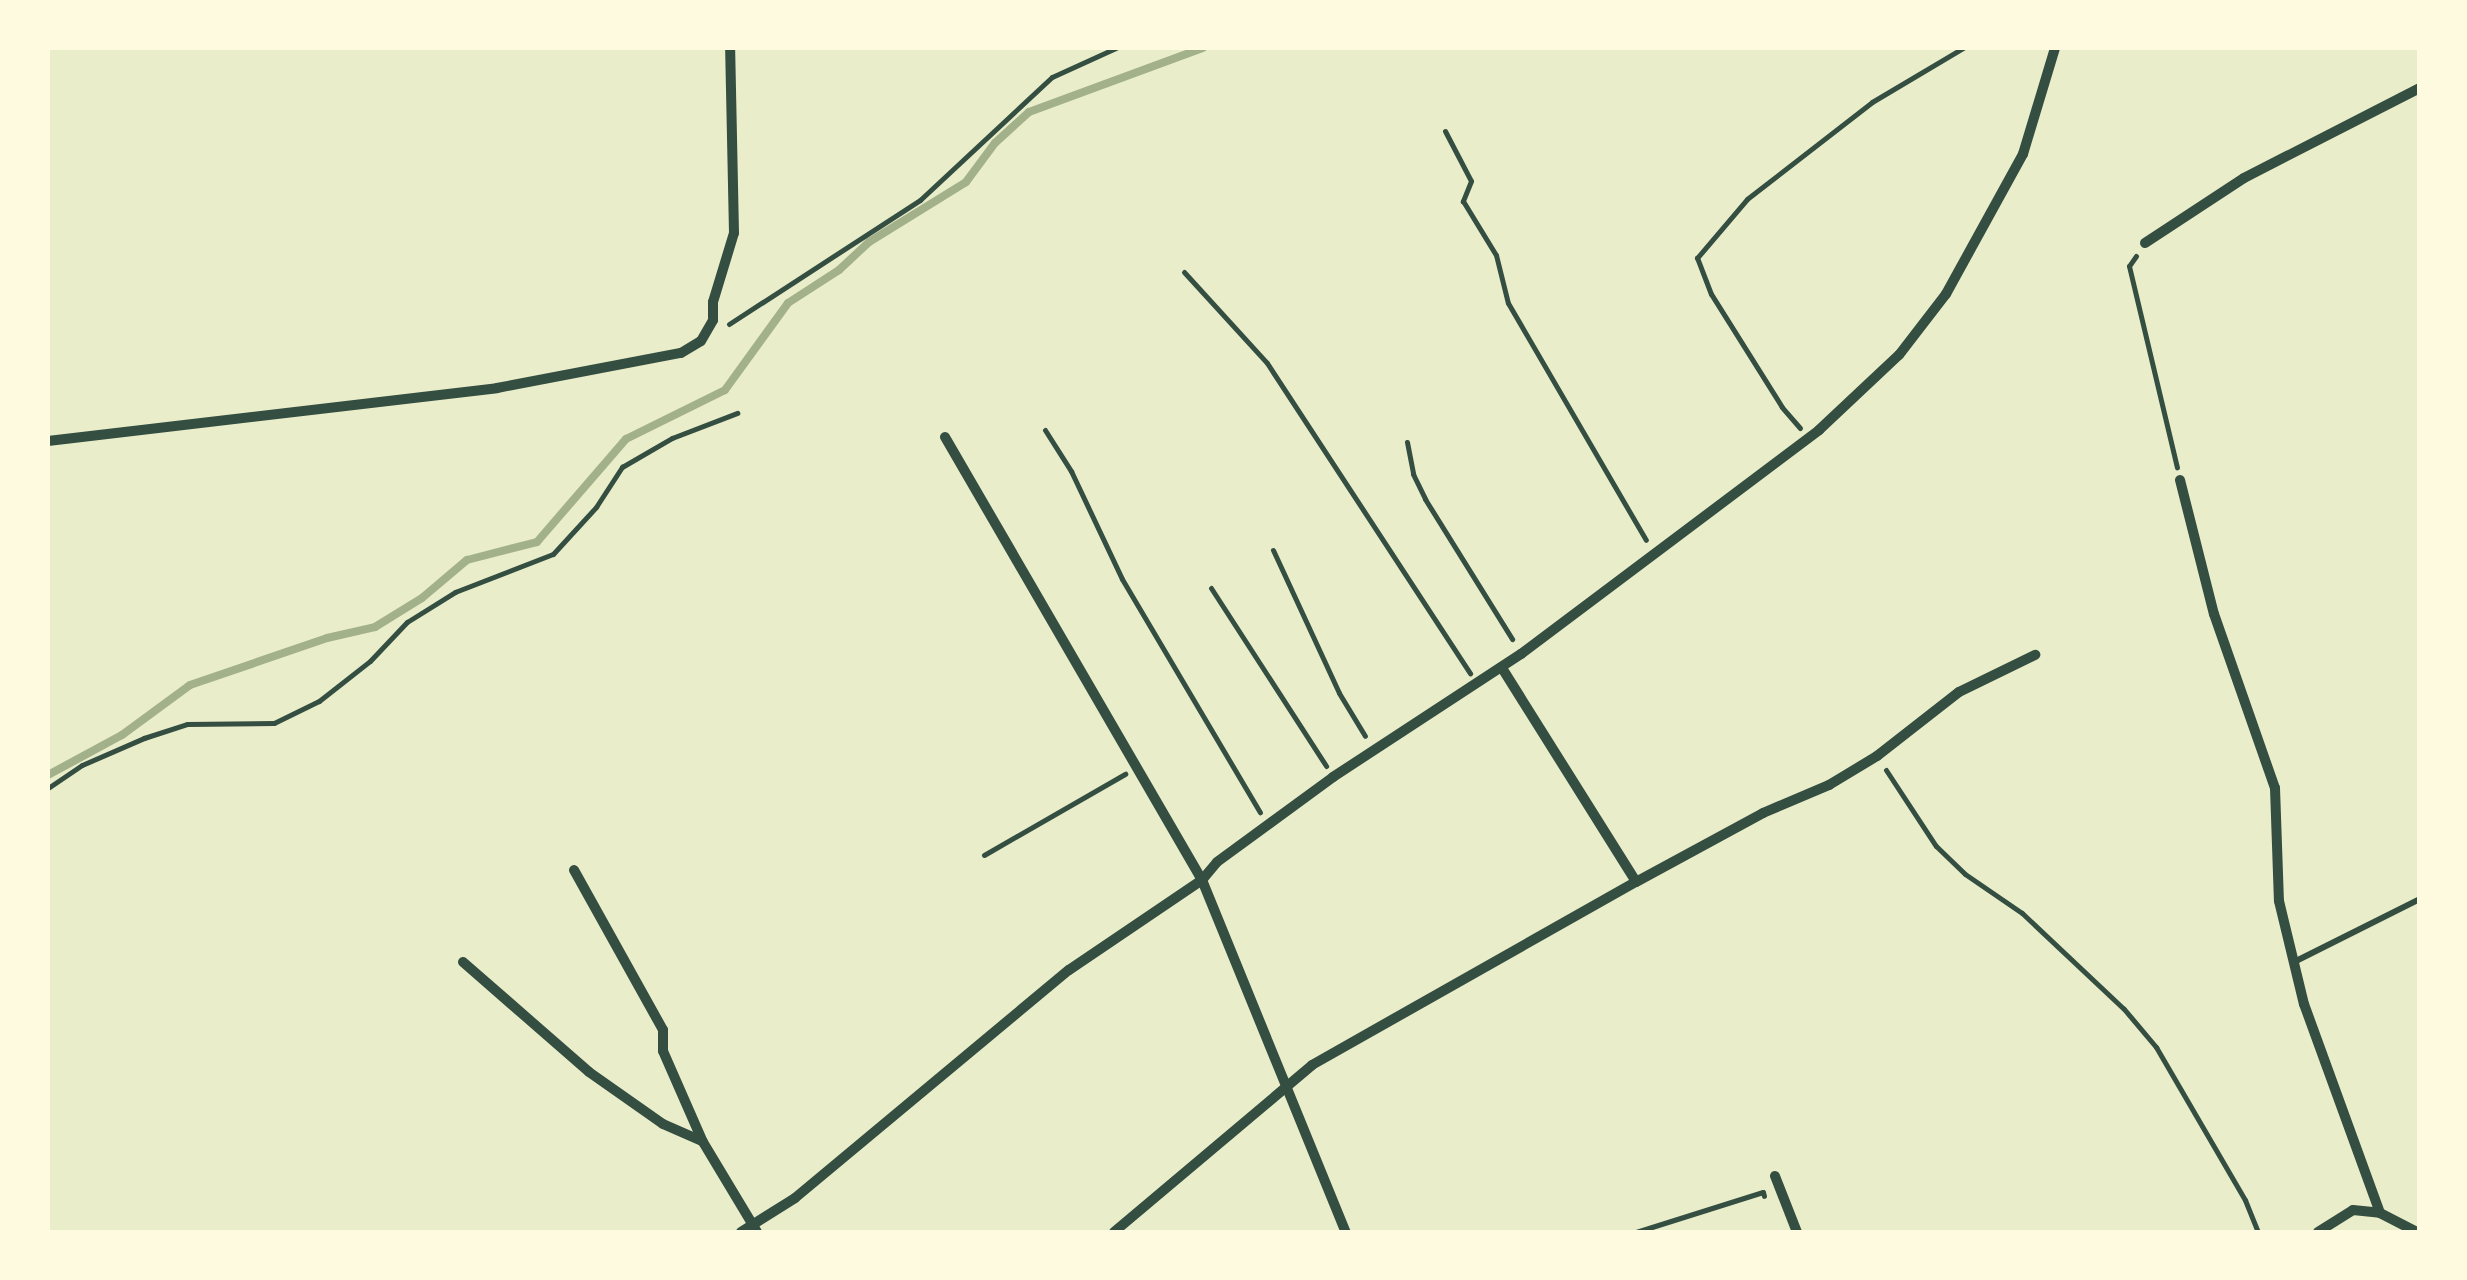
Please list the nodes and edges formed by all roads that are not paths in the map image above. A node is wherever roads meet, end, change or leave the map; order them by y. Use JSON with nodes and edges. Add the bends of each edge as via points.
{"nodes":[{"id":1,"x":730,"y":48,"type":"edge"},
{"id":2,"x":2055,"y":48,"type":"edge"},
{"id":3,"x":2420,"y":88,"type":"edge"},
{"id":4,"x":2145,"y":243,"type":"road end"},
{"id":5,"x":945,"y":437,"type":"dead end"},
{"id":6,"x":48,"y":441,"type":"edge"},
{"id":7,"x":2180,"y":480,"type":"road end"},
{"id":8,"x":2035,"y":655,"type":"dead end"},
{"id":9,"x":1502,"y":668,"type":"junction"},
{"id":10,"x":574,"y":870,"type":"dead end"},
{"id":11,"x":1202,"y":880,"type":"junction"},
{"id":12,"x":1636,"y":882,"type":"junction"},
{"id":13,"x":2420,"y":898,"type":"edge"},
{"id":14,"x":463,"y":962,"type":"dead end"},
{"id":15,"x":2294,"y":962,"type":"junction"},
{"id":16,"x":1286,"y":1085,"type":"junction"},
{"id":17,"x":703,"y":1142,"type":"junction"},
{"id":18,"x":1775,"y":1176,"type":"dead end"},
{"id":19,"x":2380,"y":1213,"type":"junction"},
{"id":20,"x":1128,"y":1228,"type":"edge"},
{"id":21,"x":756,"y":1230,"type":"edge"},
{"id":22,"x":741,"y":1232,"type":"edge"},
{"id":23,"x":1114,"y":1232,"type":"edge"},
{"id":24,"x":1346,"y":1232,"type":"edge"},
{"id":25,"x":1797,"y":1232,"type":"edge"},
{"id":26,"x":2318,"y":1232,"type":"edge"},
{"id":27,"x":2418,"y":1232,"type":"edge"}],
"edges":[{"from":1,"to":6,"type":"street","via":[[734,233],[713,320],[701,341],[680,353],[497,388]]},
{"from":2,"to":9,"type":"street","via":[[2023,154],[1946,294],[1899,355],[1819,430]]},
{"from":3,"to":4,"type":"street","via":[[2244,178]]},
{"from":5,"to":11,"type":"street"},
{"from":7,"to":15,"type":"street","via":[[2214,614],[2274,788],[2280,901]]},
{"from":8,"to":12,"type":"street","via":[[1959,692],[1829,785]]},
{"from":9,"to":11,"type":"street","via":[[1266,824]]},
{"from":9,"to":12,"type":"street"},
{"from":10,"to":17,"type":"street","via":[[663,1030],[663,1052]]},
{"from":11,"to":16,"type":"street"},
{"from":11,"to":21,"type":"street","via":[[1069,970]]},
{"from":12,"to":16,"type":"street"},
{"from":13,"to":15,"type":"lane"},
{"from":14,"to":17,"type":"street","via":[[589,1072],[664,1124]]},
{"from":15,"to":19,"type":"street"},
{"from":16,"to":20,"type":"street"},
{"from":16,"to":24,"type":"street"},
{"from":17,"to":21,"type":"street"},
{"from":18,"to":25,"type":"street"},
{"from":19,"to":26,"type":"street","via":[[2353,1210]]},
{"from":19,"to":27,"type":"street"},
{"from":20,"to":23,"type":"street"},
{"from":21,"to":22,"type":"street"}]}
